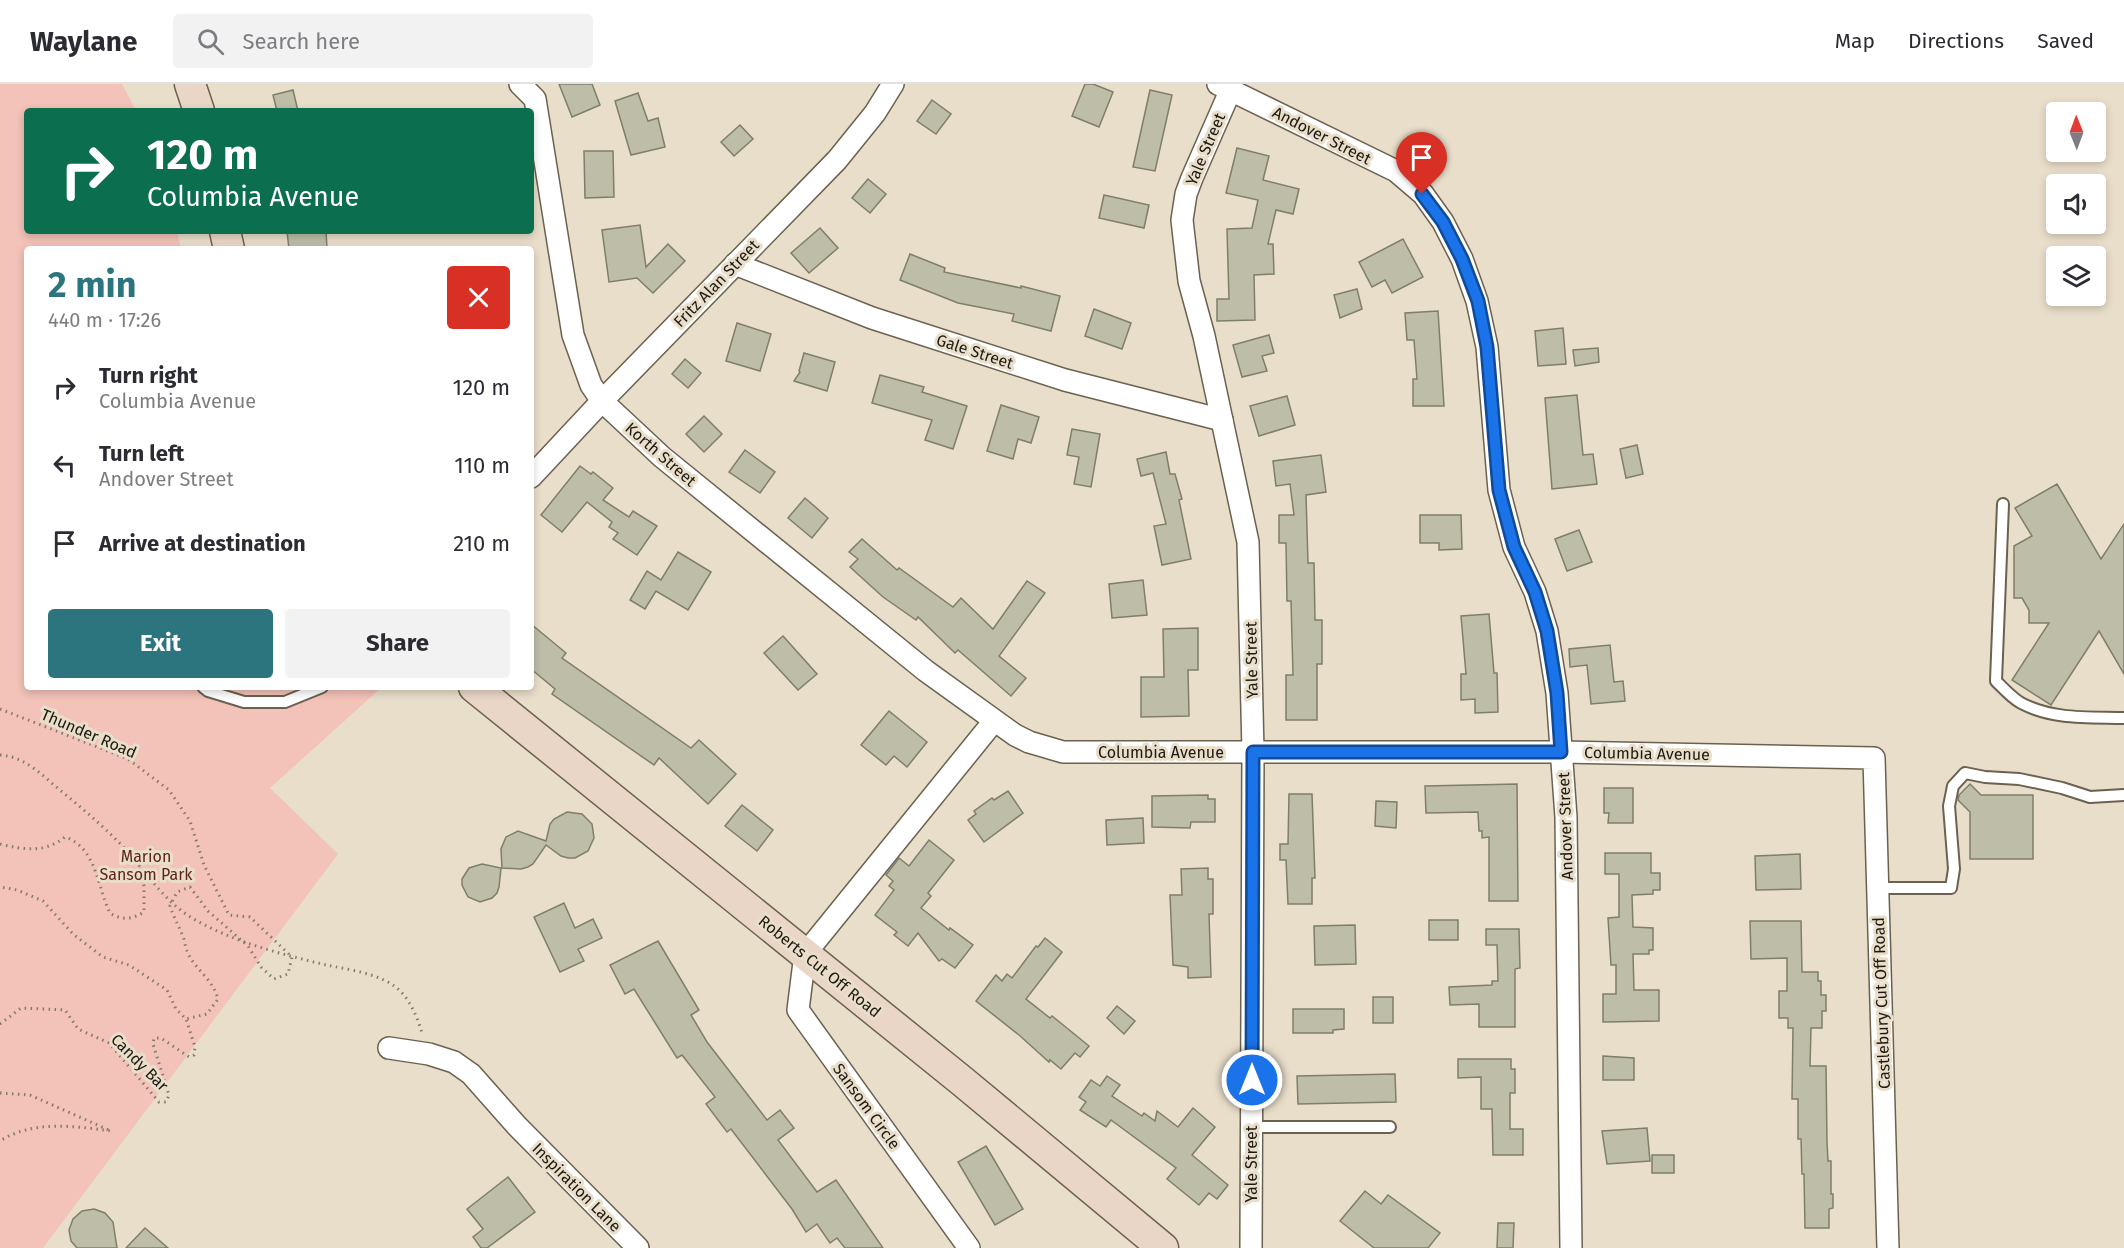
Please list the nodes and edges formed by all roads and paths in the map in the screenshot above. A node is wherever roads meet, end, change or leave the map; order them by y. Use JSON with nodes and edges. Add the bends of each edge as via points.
{"nodes":[{"id":1,"x":190,"y":84,"type":"edge"},
{"id":2,"x":520,"y":84,"type":"edge"},
{"id":3,"x":893,"y":84,"type":"edge"},
{"id":4,"x":1225,"y":87,"type":"edge"},
{"id":5,"x":198,"y":108,"type":"edge"},
{"id":6,"x":735,"y":264,"type":"junction"},
{"id":7,"x":602,"y":401,"type":"junction"},
{"id":8,"x":1222,"y":420,"type":"junction"},
{"id":9,"x":534,"y":474,"type":"edge"},
{"id":10,"x":2003,"y":504,"type":"dead end"},
{"id":11,"x":207,"y":690,"type":"edge"},
{"id":12,"x":315,"y":690,"type":"edge"},
{"id":13,"x":478,"y":690,"type":"edge"},
{"id":14,"x":0,"y":709,"type":"edge"},
{"id":15,"x":989,"y":717,"type":"junction"},
{"id":16,"x":2124,"y":718,"type":"edge"},
{"id":17,"x":1253,"y":752,"type":"junction"},
{"id":18,"x":1561,"y":752,"type":"junction"},
{"id":19,"x":0,"y":754,"type":"edge"},
{"id":20,"x":1874,"y":758,"type":"joint"},
{"id":21,"x":2124,"y":795,"type":"edge"},
{"id":22,"x":0,"y":844,"type":"edge"},
{"id":23,"x":137,"y":863,"type":"junction"},
{"id":24,"x":0,"y":887,"type":"edge"},
{"id":25,"x":1878,"y":888,"type":"junction"},
{"id":26,"x":172,"y":903,"type":"junction"},
{"id":27,"x":240,"y":940,"type":"junction"},
{"id":28,"x":805,"y":954,"type":"junction"},
{"id":29,"x":292,"y":957,"type":"junction"},
{"id":30,"x":186,"y":1019,"type":"junction"},
{"id":31,"x":0,"y":1024,"type":"edge"},
{"id":32,"x":389,"y":1048,"type":"dead end"},
{"id":33,"x":429,"y":1054,"type":"junction"},
{"id":34,"x":0,"y":1093,"type":"edge"},
{"id":35,"x":1251,"y":1127,"type":"junction"},
{"id":36,"x":1390,"y":1127,"type":"dead end"},
{"id":37,"x":0,"y":1141,"type":"edge"},
{"id":38,"x":638,"y":1248,"type":"edge"},
{"id":39,"x":969,"y":1248,"type":"edge"},
{"id":40,"x":1163,"y":1248,"type":"edge"},
{"id":41,"x":1251,"y":1248,"type":"edge"},
{"id":42,"x":1571,"y":1248,"type":"edge"},
{"id":43,"x":1888,"y":1248,"type":"edge"}],
"edges":[{"from":1,"to":5,"type":"street"},
{"from":2,"to":7,"type":"street","name":"Korth Street","via":[[536,99],[573,334],[591,385]]},
{"from":3,"to":6,"type":"street","name":"Fritz Alan Street","via":[[837,160]]},
{"from":4,"to":8,"type":"street","name":"Yale Street","via":[[1186,194],[1182,220],[1189,281]]},
{"from":4,"to":18,"type":"street","name":"Andover Street","via":[[1396,171],[1422,194],[1443,222],[1462,259],[1478,301],[1487,347],[1499,490],[1514,547],[1535,592],[1547,631]]},
{"from":6,"to":7,"type":"street","name":"Fritz Alan Street"},
{"from":6,"to":8,"type":"street","name":"Gale Street","via":[[872,318],[1065,380]]},
{"from":7,"to":9,"type":"street","name":"Fritz Alan Street"},
{"from":7,"to":15,"type":"street","name":"Korth Street","via":[[671,465],[926,671]]},
{"from":8,"to":17,"type":"street","name":"Yale Street","via":[[1248,542]]},
{"from":10,"to":16,"type":"lane","via":[[1996,681],[2019,703],[2048,714]]},
{"from":11,"to":12,"type":"lane","via":[[244,702],[285,702]]},
{"from":13,"to":28,"type":"street","name":"Roberts Cut Off Road"},
{"from":14,"to":29,"type":"path","name":"Thunder Road","via":[[128,759],[169,790],[190,821],[204,865],[229,915],[250,917]]},
{"from":15,"to":17,"type":"street","name":"Columbia Avenue","via":[[1029,742],[1063,752]]},
{"from":15,"to":28,"type":"street"},
{"from":17,"to":18,"type":"street","name":"Columbia Avenue"},
{"from":17,"to":35,"type":"street","name":"Yale Street"},
{"from":18,"to":20,"type":"street","name":"Columbia Avenue"},
{"from":18,"to":42,"type":"street","name":"Andover Street","via":[[1566,817]]},
{"from":19,"to":23,"type":"path","via":[[35,768],[90,814]]},
{"from":20,"to":25,"type":"street","name":"Castlebury Cut Off Road"},
{"from":21,"to":25,"type":"lane","via":[[2090,797],[2019,778],[1965,773],[1953,786],[1949,806],[1954,870],[1951,888]]},
{"from":22,"to":23,"type":"path","via":[[28,850],[52,846],[65,837],[73,839],[85,848],[110,913],[125,919],[144,912],[144,886]]},
{"from":23,"to":26,"type":"path"},
{"from":24,"to":30,"type":"path","via":[[43,901],[73,934],[103,957],[129,965],[167,990]]},
{"from":25,"to":43,"type":"street","name":"Castlebury Cut Off Road"},
{"from":26,"to":27,"type":"path","via":[[200,922]]},
{"from":26,"to":27,"type":"path","via":[[177,892],[190,887],[208,911]]},
{"from":26,"to":30,"type":"path","via":[[187,952],[218,999],[207,1014]]},
{"from":27,"to":29,"type":"path"},
{"from":27,"to":29,"type":"path","via":[[274,978],[288,974]]},
{"from":28,"to":39,"type":"street","name":"Sansom Circle","via":[[798,1010]]},
{"from":28,"to":40,"type":"street","name":"Roberts Cut Off Road"},
{"from":29,"to":33,"type":"path","via":[[389,982],[414,1009]]},
{"from":30,"to":31,"type":"path","name":"Candy Bar","via":[[194,1055],[189,1057],[161,1038],[154,1038],[169,1095],[166,1102],[159,1102],[109,1043],[78,1029],[65,1010],[21,1008]]},
{"from":32,"to":33,"type":"street","name":"Inspiration Lane"},
{"from":33,"to":38,"type":"street","name":"Inspiration Lane","via":[[454,1062],[471,1074]]},
{"from":34,"to":37,"type":"path","via":[[30,1095],[111,1131],[66,1125],[36,1128]]},
{"from":35,"to":36,"type":"lane"},
{"from":35,"to":41,"type":"street","name":"Yale Street"}]}
